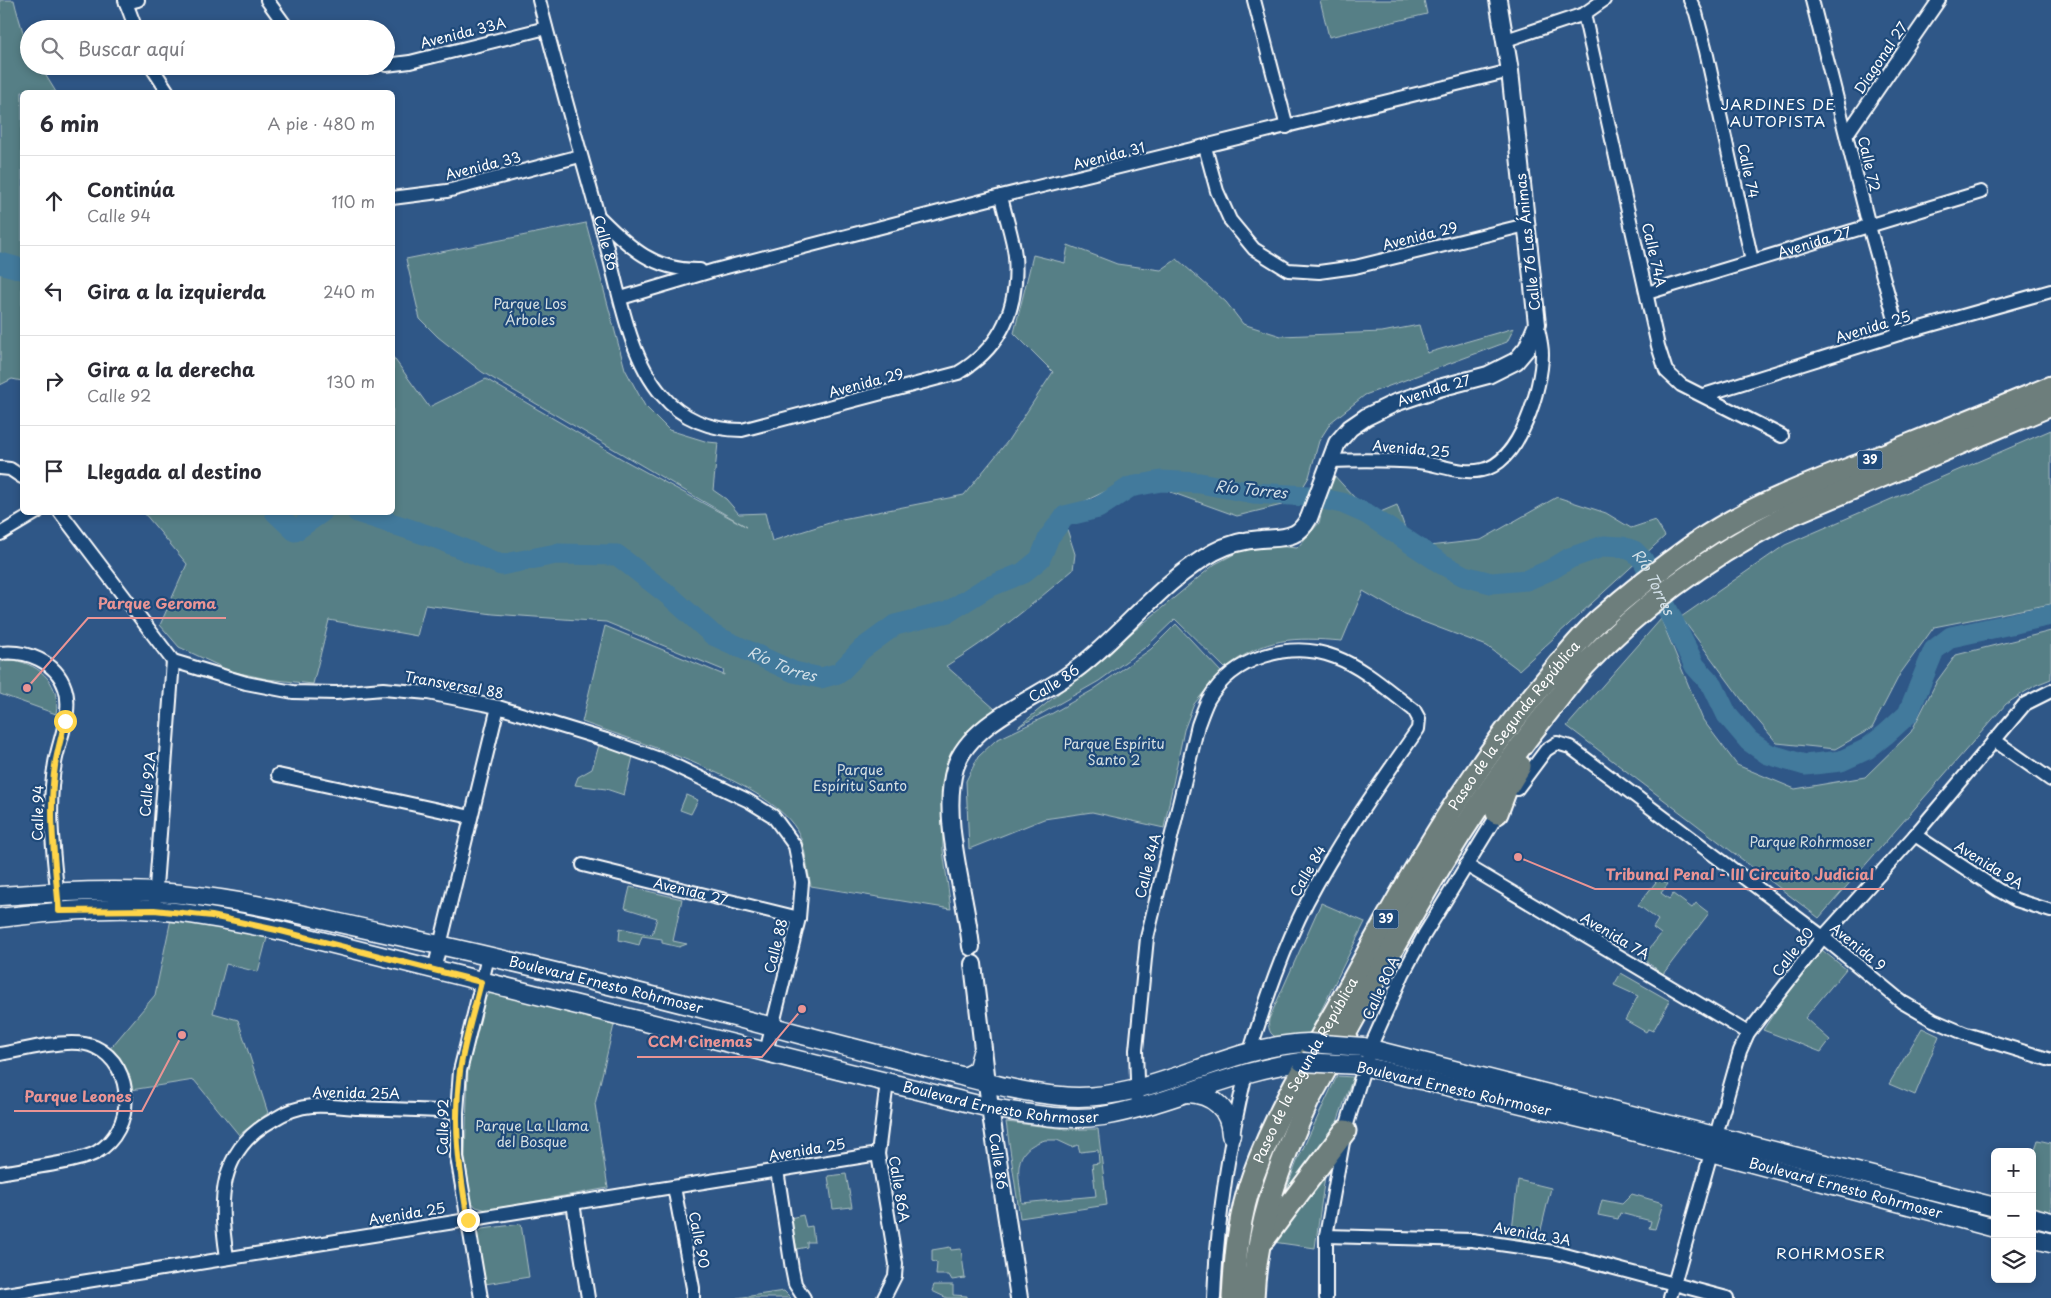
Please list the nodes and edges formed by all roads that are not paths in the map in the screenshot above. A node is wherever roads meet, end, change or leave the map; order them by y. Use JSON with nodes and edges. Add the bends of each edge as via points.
{"nodes":[{"id":1,"x":138,"y":0,"type":"edge"},
{"id":2,"x":267,"y":0,"type":"edge"},
{"id":3,"x":539,"y":0,"type":"edge"},
{"id":4,"x":1254,"y":0,"type":"edge"},
{"id":5,"x":1498,"y":0,"type":"edge"},
{"id":6,"x":1604,"y":0,"type":"edge"},
{"id":7,"x":1690,"y":0,"type":"edge"},
{"id":8,"x":1812,"y":0,"type":"edge"},
{"id":9,"x":1939,"y":0,"type":"edge"},
{"id":10,"x":125,"y":2,"type":"edge"},
{"id":11,"x":1584,"y":14,"type":"junction"},
{"id":12,"x":132,"y":20,"type":"edge"},
{"id":13,"x":281,"y":20,"type":"edge"},
{"id":14,"x":546,"y":28,"type":"junction"},
{"id":15,"x":1506,"y":40,"type":"junction"},
{"id":16,"x":395,"y":64,"type":"edge"},
{"id":17,"x":1510,"y":71,"type":"junction"},
{"id":18,"x":157,"y":75,"type":"edge"},
{"id":19,"x":167,"y":90,"type":"edge"},
{"id":20,"x":1287,"y":127,"type":"junction"},
{"id":21,"x":1847,"y":134,"type":"junction"},
{"id":22,"x":1205,"y":147,"type":"junction"},
{"id":23,"x":580,"y":156,"type":"junction"},
{"id":24,"x":1981,"y":192,"type":"dead end"},
{"id":25,"x":1001,"y":196,"type":"junction"},
{"id":26,"x":395,"y":198,"type":"edge"},
{"id":27,"x":598,"y":217,"type":"junction"},
{"id":28,"x":1526,"y":226,"type":"junction"},
{"id":29,"x":1869,"y":226,"type":"junction"},
{"id":30,"x":1752,"y":261,"type":"junction"},
{"id":31,"x":715,"y":270,"type":"junction"},
{"id":32,"x":2051,"y":291,"type":"edge"},
{"id":33,"x":1647,"y":293,"type":"junction"},
{"id":34,"x":621,"y":298,"type":"junction"},
{"id":35,"x":1537,"y":324,"type":"junction"},
{"id":36,"x":1899,"y":334,"type":"junction"},
{"id":37,"x":2051,"y":388,"type":"edge"},
{"id":38,"x":1704,"y":395,"type":"junction"},
{"id":39,"x":2051,"y":405,"type":"edge"},
{"id":40,"x":742,"y":430,"type":"joint"},
{"id":41,"x":1782,"y":436,"type":"dead end"},
{"id":42,"x":1331,"y":460,"type":"junction"},
{"id":43,"x":0,"y":468,"type":"edge"},
{"id":44,"x":1488,"y":469,"type":"joint"},
{"id":45,"x":20,"y":476,"type":"edge"},
{"id":46,"x":32,"y":515,"type":"edge"},
{"id":47,"x":62,"y":515,"type":"edge"},
{"id":48,"x":1310,"y":518,"type":"joint"},
{"id":49,"x":0,"y":534,"type":"edge"},
{"id":50,"x":0,"y":653,"type":"edge"},
{"id":51,"x":173,"y":661,"type":"junction"},
{"id":52,"x":2051,"y":691,"type":"edge"},
{"id":53,"x":1558,"y":698,"type":"junction"},
{"id":54,"x":498,"y":707,"type":"junction"},
{"id":55,"x":1419,"y":719,"type":"joint"},
{"id":56,"x":1994,"y":740,"type":"junction"},
{"id":57,"x":1570,"y":747,"type":"joint"},
{"id":58,"x":278,"y":775,"type":"dead end"},
{"id":59,"x":2051,"y":780,"type":"edge"},
{"id":60,"x":1497,"y":812,"type":"junction"},
{"id":61,"x":471,"y":816,"type":"junction"},
{"id":62,"x":1915,"y":835,"type":"junction"},
{"id":63,"x":795,"y":846,"type":"joint"},
{"id":64,"x":583,"y":865,"type":"dead end"},
{"id":65,"x":1466,"y":866,"type":"junction"},
{"id":66,"x":57,"y":892,"type":"junction"},
{"id":67,"x":155,"y":892,"type":"junction"},
{"id":68,"x":0,"y":896,"type":"edge"},
{"id":69,"x":154,"y":910,"type":"junction"},
{"id":70,"x":59,"y":911,"type":"junction"},
{"id":71,"x":2051,"y":911,"type":"edge"},
{"id":72,"x":0,"y":918,"type":"edge"},
{"id":73,"x":799,"y":918,"type":"junction"},
{"id":74,"x":1823,"y":937,"type":"junction"},
{"id":75,"x":440,"y":945,"type":"junction"},
{"id":76,"x":971,"y":947,"type":"dead end"},
{"id":77,"x":488,"y":957,"type":"junction"},
{"id":78,"x":973,"y":964,"type":"dead end"},
{"id":79,"x":434,"y":970,"type":"junction"},
{"id":80,"x":481,"y":982,"type":"junction"},
{"id":81,"x":771,"y":1026,"type":"junction"},
{"id":82,"x":1748,"y":1033,"type":"junction"},
{"id":83,"x":1307,"y":1043,"type":"junction"},
{"id":84,"x":1367,"y":1047,"type":"junction"},
{"id":85,"x":1250,"y":1051,"type":"junction"},
{"id":86,"x":766,"y":1052,"type":"junction"},
{"id":87,"x":982,"y":1052,"type":"junction"},
{"id":88,"x":0,"y":1054,"type":"edge"},
{"id":89,"x":2051,"y":1060,"type":"edge"},
{"id":90,"x":1362,"y":1066,"type":"junction"},
{"id":91,"x":1246,"y":1073,"type":"junction"},
{"id":92,"x":965,"y":1077,"type":"junction"},
{"id":93,"x":887,"y":1082,"type":"junction"},
{"id":94,"x":987,"y":1082,"type":"junction"},
{"id":95,"x":1138,"y":1089,"type":"junction"},
{"id":96,"x":1187,"y":1093,"type":"junction"},
{"id":97,"x":990,"y":1108,"type":"junction"},
{"id":98,"x":1138,"y":1109,"type":"junction"},
{"id":99,"x":458,"y":1112,"type":"junction"},
{"id":100,"x":1345,"y":1131,"type":"junction"},
{"id":101,"x":1232,"y":1135,"type":"junction"},
{"id":102,"x":1714,"y":1143,"type":"junction"},
{"id":103,"x":878,"y":1154,"type":"junction"},
{"id":104,"x":777,"y":1170,"type":"junction"},
{"id":105,"x":0,"y":1173,"type":"edge"},
{"id":106,"x":674,"y":1187,"type":"junction"},
{"id":107,"x":573,"y":1203,"type":"junction"},
{"id":108,"x":1991,"y":1206,"type":"edge"},
{"id":109,"x":2036,"y":1218,"type":"edge"},
{"id":110,"x":468,"y":1220,"type":"junction"},
{"id":111,"x":2051,"y":1222,"type":"edge"},
{"id":112,"x":1991,"y":1227,"type":"edge"},
{"id":113,"x":1326,"y":1236,"type":"junction"},
{"id":114,"x":2036,"y":1239,"type":"edge"},
{"id":115,"x":2051,"y":1243,"type":"edge"},
{"id":116,"x":1258,"y":1247,"type":"junction"},
{"id":117,"x":226,"y":1257,"type":"junction"},
{"id":118,"x":1674,"y":1283,"type":"junction"},
{"id":119,"x":0,"y":1295,"type":"edge"},
{"id":120,"x":480,"y":1298,"type":"edge"},
{"id":121,"x":588,"y":1298,"type":"edge"},
{"id":122,"x":693,"y":1298,"type":"edge"},
{"id":123,"x":804,"y":1298,"type":"edge"},
{"id":124,"x":884,"y":1298,"type":"edge"},
{"id":125,"x":1019,"y":1298,"type":"edge"},
{"id":126,"x":1214,"y":1298,"type":"edge"},
{"id":127,"x":1233,"y":1298,"type":"edge"},
{"id":128,"x":1254,"y":1298,"type":"edge"},
{"id":129,"x":1326,"y":1298,"type":"edge"},
{"id":130,"x":1670,"y":1298,"type":"edge"},
{"id":131,"x":1727,"y":1298,"type":"edge"}],
"edges":[{"from":1,"to":10,"type":"street"},
{"from":2,"to":13,"type":"street"},
{"from":3,"to":14,"type":"street","name":"Calle 86"},
{"from":4,"to":20,"type":"street"},
{"from":5,"to":15,"type":"street","name":"Calle 76 Las Ánimas"},
{"from":6,"to":11,"type":"street"},
{"from":7,"to":30,"type":"street","name":"Calle 74","via":[[1706,52]]},
{"from":8,"to":21,"type":"street","name":"Calle 72"},
{"from":9,"to":21,"type":"street","name":"Diagonal 27"},
{"from":10,"to":12,"type":"street"},
{"from":11,"to":15,"type":"street"},
{"from":11,"to":33,"type":"street","name":"Calle 74A"},
{"from":14,"to":16,"type":"street","name":"Avenida 33A"},
{"from":14,"to":23,"type":"street","name":"Calle 86"},
{"from":15,"to":17,"type":"street","name":"Calle 76 Las Ánimas"},
{"from":17,"to":20,"type":"street","name":"Avenida 31"},
{"from":17,"to":28,"type":"street","name":"Calle 76 Las Ánimas"},
{"from":18,"to":19,"type":"street"},
{"from":20,"to":22,"type":"street","name":"Avenida 31"},
{"from":21,"to":29,"type":"street","name":"Calle 72"},
{"from":22,"to":25,"type":"street","name":"Avenida 31"},
{"from":22,"to":28,"type":"street","name":"Avenida 29","via":[[1217,192],[1230,220],[1254,249],[1288,270],[1319,272],[1355,267]]},
{"from":23,"to":26,"type":"street","name":"Avenida 33","via":[[447,191]]},
{"from":23,"to":27,"type":"street","name":"Calle 86"},
{"from":24,"to":29,"type":"street","name":"Avenida 27"},
{"from":25,"to":31,"type":"street","name":"Avenida 31"},
{"from":25,"to":40,"type":"street","name":"Avenida 29","via":[[1015,255],[1016,283],[1011,312],[991,348],[976,362],[958,373]]},
{"from":27,"to":31,"type":"street","name":"Avenida 31","via":[[644,257],[668,267]]},
{"from":27,"to":34,"type":"street","name":"Calle 86"},
{"from":28,"to":35,"type":"street","name":"Calle 76 Las Ánimas"},
{"from":29,"to":30,"type":"street","name":"Avenida 27"},
{"from":29,"to":36,"type":"street","name":"Calle 72"},
{"from":30,"to":33,"type":"street","name":"Avenida 27"},
{"from":31,"to":34,"type":"street","name":"Avenida 31"},
{"from":32,"to":36,"type":"street","name":"Avenida 25"},
{"from":33,"to":38,"type":"street","name":"Calle 74A","via":[[1666,371],[1681,385]]},
{"from":34,"to":40,"type":"street","name":"Calle 86","via":[[637,355],[662,396],[676,409],[707,427]]},
{"from":35,"to":42,"type":"street","name":"Avenida 27","via":[[1527,348],[1516,361],[1488,375],[1439,388],[1366,417],[1350,428],[1337,444]]},
{"from":35,"to":44,"type":"street","name":"Calle 76 Las Ánimas","via":[[1542,355],[1534,398],[1521,433],[1506,455]]},
{"from":36,"to":38,"type":"street","name":"Avenida 25"},
{"from":37,"to":127,"type":"highway","name":"Paseo de la Segunda República","number":"39","via":[[1789,493],[1737,518],[1695,544],[1634,591],[1570,651],[1501,736],[1417,862],[1291,1092],[1252,1179],[1234,1269]]},
{"from":38,"to":41,"type":"street","name":"Calle 74A"},
{"from":39,"to":53,"type":"highway","name":"Paseo de la Segunda República","number":"39","via":[[1787,516],[1746,538],[1706,563],[1618,633],[1585,665]]},
{"from":42,"to":44,"type":"street","name":"Avenida 25","via":[[1420,462],[1468,470]]},
{"from":42,"to":48,"type":"street","name":"Avenida 27"},
{"from":43,"to":45,"type":"street","via":[[10,469]]},
{"from":46,"to":49,"type":"street"},
{"from":47,"to":51,"type":"street"},
{"from":48,"to":76,"type":"street","name":"Calle 86","via":[[1294,534],[1234,544],[1215,551],[1188,568],[1106,644],[1065,677],[988,726],[966,750],[956,766],[952,783],[951,820]]},
{"from":50,"to":66,"type":"street","name":"Calle 94","via":[[14,651],[46,663],[58,674],[66,689],[67,704],[53,784],[52,840]]},
{"from":51,"to":54,"type":"street","name":"Transversal 88","via":[[246,683],[293,692],[392,690],[428,693]]},
{"from":51,"to":67,"type":"street","name":"Calle 92A"},
{"from":52,"to":56,"type":"street","name":"Calle 80","via":[[2025,704]]},
{"from":53,"to":60,"type":"highway","via":[[1506,789]]},
{"from":53,"to":116,"type":"highway","name":"Paseo de la Segunda República","number":"39","via":[[1473,811],[1436,871],[1313,1093],[1272,1190]]},
{"from":54,"to":61,"type":"street"},
{"from":54,"to":63,"type":"street","name":"Transversal 88","via":[[666,761],[773,816]]},
{"from":55,"to":85,"type":"street","name":"Calle 84","via":[[1418,728],[1332,858],[1307,902],[1272,982]]},
{"from":55,"to":95,"type":"street","name":"Calle 84A","via":[[1414,710],[1360,670],[1336,657],[1307,650],[1283,651],[1257,658],[1231,674],[1209,699],[1195,733],[1147,938],[1138,1024]]},
{"from":56,"to":59,"type":"street"},
{"from":56,"to":62,"type":"street","name":"Calle 80"},
{"from":57,"to":60,"type":"street","name":"Calle 80A","via":[[1557,743],[1546,750]]},
{"from":57,"to":74,"type":"street","name":"Avenida 9"},
{"from":58,"to":61,"type":"street"},
{"from":60,"to":65,"type":"street","name":"Calle 80A"},
{"from":61,"to":75,"type":"street"},
{"from":62,"to":71,"type":"street","name":"Avenida 9A","via":[[1998,890],[2016,900]]},
{"from":62,"to":74,"type":"street","name":"Calle 80"},
{"from":63,"to":73,"type":"street","name":"Calle 88","via":[[802,882]]},
{"from":64,"to":73,"type":"street","name":"Avenida 27"},
{"from":65,"to":82,"type":"street","name":"Avenida 7A"},
{"from":65,"to":84,"type":"street","name":"Calle 80A","via":[[1403,974]]},
{"from":66,"to":67,"type":"main road","name":"Boulevard Ernesto Rohrmoser"},
{"from":66,"to":68,"type":"main road","name":"Boulevard Ernesto Rohrmoser"},
{"from":66,"to":70,"type":"street","name":"Calle 94"},
{"from":67,"to":69,"type":"street","name":"Calle 92A"},
{"from":67,"to":75,"type":"main road","name":"Boulevard Ernesto Rohrmoser","via":[[214,898]]},
{"from":69,"to":70,"type":"main road","name":"Boulevard Ernesto Rohrmoser"},
{"from":69,"to":79,"type":"main road","name":"Boulevard Ernesto Rohrmoser","via":[[212,916]]},
{"from":70,"to":72,"type":"main road","name":"Boulevard Ernesto Rohrmoser"},
{"from":73,"to":81,"type":"street","name":"Calle 88"},
{"from":74,"to":82,"type":"street","name":"Calle 80"},
{"from":74,"to":89,"type":"street","name":"Avenida 9","via":[[1902,1002],[1933,1020],[1966,1034]]},
{"from":75,"to":77,"type":"main road","name":"Boulevard Ernesto Rohrmoser"},
{"from":75,"to":79,"type":"street"},
{"from":77,"to":80,"type":"street","name":"Calle 92"},
{"from":77,"to":81,"type":"main road","name":"Boulevard Ernesto Rohrmoser"},
{"from":78,"to":87,"type":"street","name":"Calle 86"},
{"from":79,"to":80,"type":"main road","name":"Boulevard Ernesto Rohrmoser"},
{"from":80,"to":86,"type":"main road","name":"Boulevard Ernesto Rohrmoser"},
{"from":80,"to":99,"type":"street","name":"Calle 92","via":[[460,1071]]},
{"from":81,"to":86,"type":"street","name":"Calle 88"},
{"from":81,"to":92,"type":"main road","name":"Boulevard Ernesto Rohrmoser"},
{"from":82,"to":102,"type":"street","name":"Calle 80","via":[[1740,1050]]},
{"from":83,"to":84,"type":"main road","name":"Boulevard Ernesto Rohrmoser","bridge":true},
{"from":83,"to":85,"type":"main road","name":"Boulevard Ernesto Rohrmoser","via":[[1280,1044]]},
{"from":83,"to":91,"type":"main road","via":[[1252,1062]]},
{"from":84,"to":90,"type":"street","name":"Calle 80A"},
{"from":84,"to":102,"type":"main road","name":"Boulevard Ernesto Rohrmoser"},
{"from":85,"to":95,"type":"main road","name":"Boulevard Ernesto Rohrmoser"},
{"from":86,"to":93,"type":"main road","name":"Boulevard Ernesto Rohrmoser"},
{"from":87,"to":92,"type":"main road","via":[[977,1071]]},
{"from":87,"to":94,"type":"street","name":"Calle 86"},
{"from":88,"to":105,"type":"street","via":[[76,1043],[94,1047],[118,1069],[126,1088],[126,1101],[117,1133],[97,1152]]},
{"from":90,"to":91,"type":"main road","name":"Boulevard Ernesto Rohrmoser","bridge":true,"via":[[1302,1062]]},
{"from":90,"to":100,"type":"street","name":"Calle 80A"},
{"from":90,"to":102,"type":"main road","name":"Boulevard Ernesto Rohrmoser"},
{"from":91,"to":96,"type":"main road","name":"Boulevard Ernesto Rohrmoser"},
{"from":91,"to":101,"type":"street"},
{"from":92,"to":94,"type":"main road","name":"Boulevard Ernesto Rohrmoser"},
{"from":93,"to":97,"type":"main road","name":"Boulevard Ernesto Rohrmoser"},
{"from":93,"to":103,"type":"street","name":"Calle 86A"},
{"from":94,"to":95,"type":"main road","name":"Boulevard Ernesto Rohrmoser","via":[[1060,1096],[1095,1097]]},
{"from":94,"to":97,"type":"street","name":"Calle 86"},
{"from":95,"to":98,"type":"street","name":"Calle 84A"},
{"from":96,"to":98,"type":"main road","name":"Boulevard Ernesto Rohrmoser"},
{"from":96,"to":101,"type":"main road","via":[[1206,1096],[1222,1108],[1231,1125]]},
{"from":97,"to":98,"type":"main road","name":"Boulevard Ernesto Rohrmoser","via":[[1057,1118],[1092,1117]]},
{"from":97,"to":125,"type":"street","name":"Calle 86"},
{"from":99,"to":110,"type":"street","name":"Calle 92","via":[[457,1157]]},
{"from":99,"to":117,"type":"street","name":"Avenida 25A","via":[[310,1106],[286,1112],[258,1128],[240,1145],[222,1193],[221,1220]]},
{"from":100,"to":113,"type":"street","name":"Calle 80A"},
{"from":100,"to":116,"type":"highway"},
{"from":101,"to":126,"type":"street","via":[[1216,1249]]},
{"from":102,"to":108,"type":"main road","name":"Boulevard Ernesto Rohrmoser"},
{"from":102,"to":112,"type":"main road","name":"Boulevard Ernesto Rohrmoser"},
{"from":102,"to":118,"type":"street","name":"Calle 80"},
{"from":103,"to":104,"type":"street","name":"Avenida 25"},
{"from":103,"to":124,"type":"street","name":"Calle 86A","via":[[896,1264],[890,1289]]},
{"from":104,"to":106,"type":"street","name":"Avenida 25"},
{"from":104,"to":123,"type":"street","via":[[795,1284]]},
{"from":106,"to":107,"type":"street","name":"Avenida 25"},
{"from":106,"to":122,"type":"street","name":"Calle 90"},
{"from":107,"to":110,"type":"street","name":"Avenida 25"},
{"from":107,"to":121,"type":"street"},
{"from":109,"to":111,"type":"main road"},
{"from":110,"to":117,"type":"street","name":"Avenida 25"},
{"from":110,"to":120,"type":"street","name":"Calle 92"},
{"from":113,"to":118,"type":"street","name":"Avenida 3A","via":[[1472,1240],[1554,1252]]},
{"from":113,"to":129,"type":"street","name":"Calle 80A"},
{"from":114,"to":115,"type":"main road"},
{"from":116,"to":128,"type":"highway","name":"Paseo de la Segunda República","number":"39"},
{"from":117,"to":119,"type":"street","name":"Avenida 25"},
{"from":118,"to":130,"type":"street","name":"Calle 80"},
{"from":118,"to":131,"type":"street","name":"Avenida 3A"}]}
